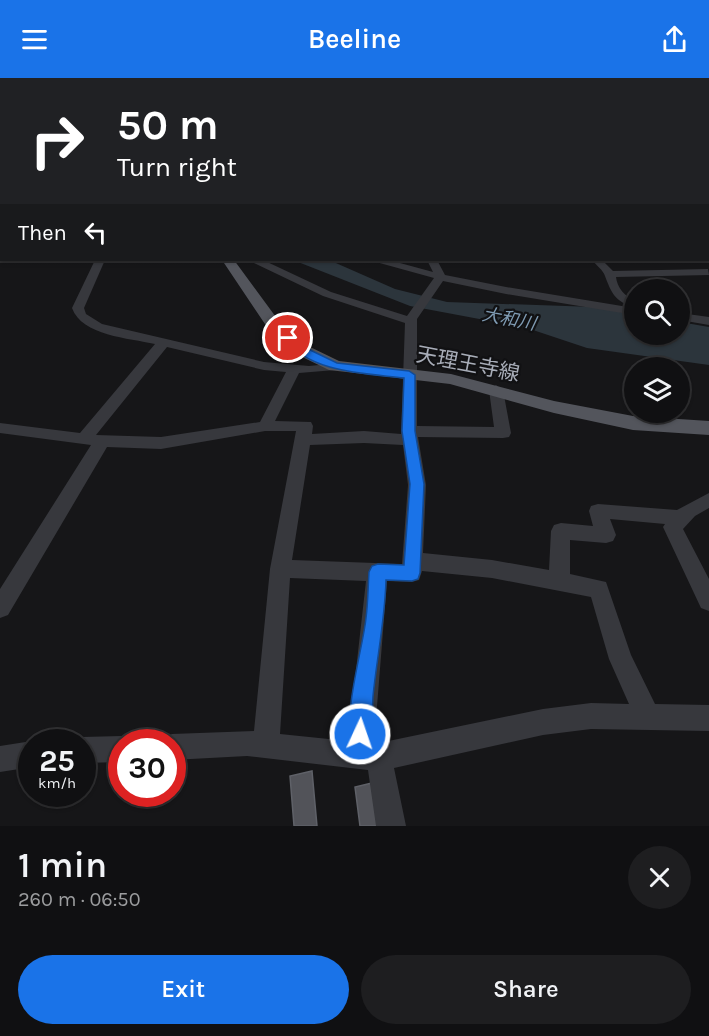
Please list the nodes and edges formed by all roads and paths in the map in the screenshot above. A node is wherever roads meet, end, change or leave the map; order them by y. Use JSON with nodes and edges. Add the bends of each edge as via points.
{"nodes":[{"id":1,"x":100,"y":261,"type":"edge"},
{"id":2,"x":229,"y":261,"type":"edge"},
{"id":3,"x":258,"y":261,"type":"edge"},
{"id":4,"x":384,"y":261,"type":"edge"},
{"id":5,"x":432,"y":261,"type":"edge"},
{"id":6,"x":598,"y":261,"type":"edge"},
{"id":7,"x":708,"y":272,"type":"edge"},
{"id":8,"x":610,"y":274,"type":"junction"},
{"id":9,"x":440,"y":277,"type":"junction"},
{"id":10,"x":624,"y":299,"type":"edge"},
{"id":11,"x":624,"y":309,"type":"edge"},
{"id":12,"x":690,"y":318,"type":"edge"},
{"id":13,"x":411,"y":320,"type":"junction"},
{"id":14,"x":709,"y":321,"type":"edge"},
{"id":15,"x":163,"y":343,"type":"junction"},
{"id":16,"x":335,"y":366,"type":"junction"},
{"id":17,"x":294,"y":369,"type":"junction"},
{"id":18,"x":409,"y":375,"type":"junction"},
{"id":19,"x":496,"y":390,"type":"junction"},
{"id":20,"x":265,"y":426,"type":"junction"},
{"id":21,"x":0,"y":428,"type":"edge"},
{"id":22,"x":709,"y":428,"type":"edge"},
{"id":23,"x":409,"y":435,"type":"junction"},
{"id":24,"x":93,"y":439,"type":"junction"},
{"id":25,"x":302,"y":440,"type":"junction"},
{"id":26,"x":709,"y":500,"type":"edge"},
{"id":27,"x":682,"y":518,"type":"junction"},
{"id":28,"x":412,"y":561,"type":"junction"},
{"id":29,"x":280,"y":569,"type":"junction"},
{"id":30,"x":378,"y":572,"type":"junction"},
{"id":31,"x":559,"y":582,"type":"junction"},
{"id":32,"x":709,"y":601,"type":"edge"},
{"id":33,"x":0,"y":608,"type":"edge"},
{"id":34,"x":648,"y":717,"type":"junction"},
{"id":35,"x":709,"y":718,"type":"edge"},
{"id":36,"x":266,"y":744,"type":"junction"},
{"id":37,"x":186,"y":746,"type":"edge"},
{"id":38,"x":18,"y":756,"type":"edge"},
{"id":39,"x":369,"y":757,"type":"junction"},
{"id":40,"x":0,"y":759,"type":"edge"},
{"id":41,"x":391,"y":826,"type":"edge"}],
"edges":[{"from":1,"to":15,"type":"street","via":[[80,301],[81,316],[98,327]]},
{"from":2,"to":16,"type":"main road","name":"天理王寺線","via":[[275,327],[300,349]]},
{"from":3,"to":13,"type":"street","via":[[327,294]]},
{"from":4,"to":9,"type":"street"},
{"from":5,"to":9,"type":"street"},
{"from":6,"to":8,"type":"street"},
{"from":7,"to":8,"type":"street"},
{"from":8,"to":10,"type":"street","via":[[611,284]]},
{"from":9,"to":11,"type":"street"},
{"from":9,"to":13,"type":"street"},
{"from":12,"to":14,"type":"street"},
{"from":13,"to":18,"type":"street"},
{"from":15,"to":17,"type":"street"},
{"from":15,"to":24,"type":"street"},
{"from":16,"to":17,"type":"street"},
{"from":16,"to":18,"type":"main road","name":"天理王寺線"},
{"from":17,"to":20,"type":"street"},
{"from":18,"to":19,"type":"main road","name":"天理王寺線"},
{"from":18,"to":23,"type":"street"},
{"from":19,"to":22,"type":"main road","name":"天理王寺線","via":[[633,423]]},
{"from":19,"to":23,"type":"street","via":[[503,433]]},
{"from":20,"to":24,"type":"street","via":[[161,443]]},
{"from":20,"to":25,"type":"street","via":[[304,426]]},
{"from":21,"to":24,"type":"street"},
{"from":23,"to":25,"type":"street"},
{"from":23,"to":28,"type":"street","via":[[417,484]]},
{"from":24,"to":33,"type":"street"},
{"from":25,"to":29,"type":"street"},
{"from":26,"to":27,"type":"street"},
{"from":27,"to":31,"type":"street","via":[[598,511],[606,535],[561,531]]},
{"from":27,"to":32,"type":"street","via":[[674,527]]},
{"from":28,"to":30,"type":"street","via":[[412,573]]},
{"from":28,"to":31,"type":"street","via":[[492,569]]},
{"from":29,"to":30,"type":"street"},
{"from":29,"to":36,"type":"street"},
{"from":30,"to":39,"type":"street","via":[[361,712]]},
{"from":31,"to":34,"type":"street","via":[[599,589],[621,659]]},
{"from":34,"to":35,"type":"street"},
{"from":34,"to":39,"type":"street","via":[[591,716],[543,722]]},
{"from":36,"to":37,"type":"street"},
{"from":36,"to":39,"type":"street"},
{"from":38,"to":40,"type":"street"},
{"from":39,"to":41,"type":"street"}]}
